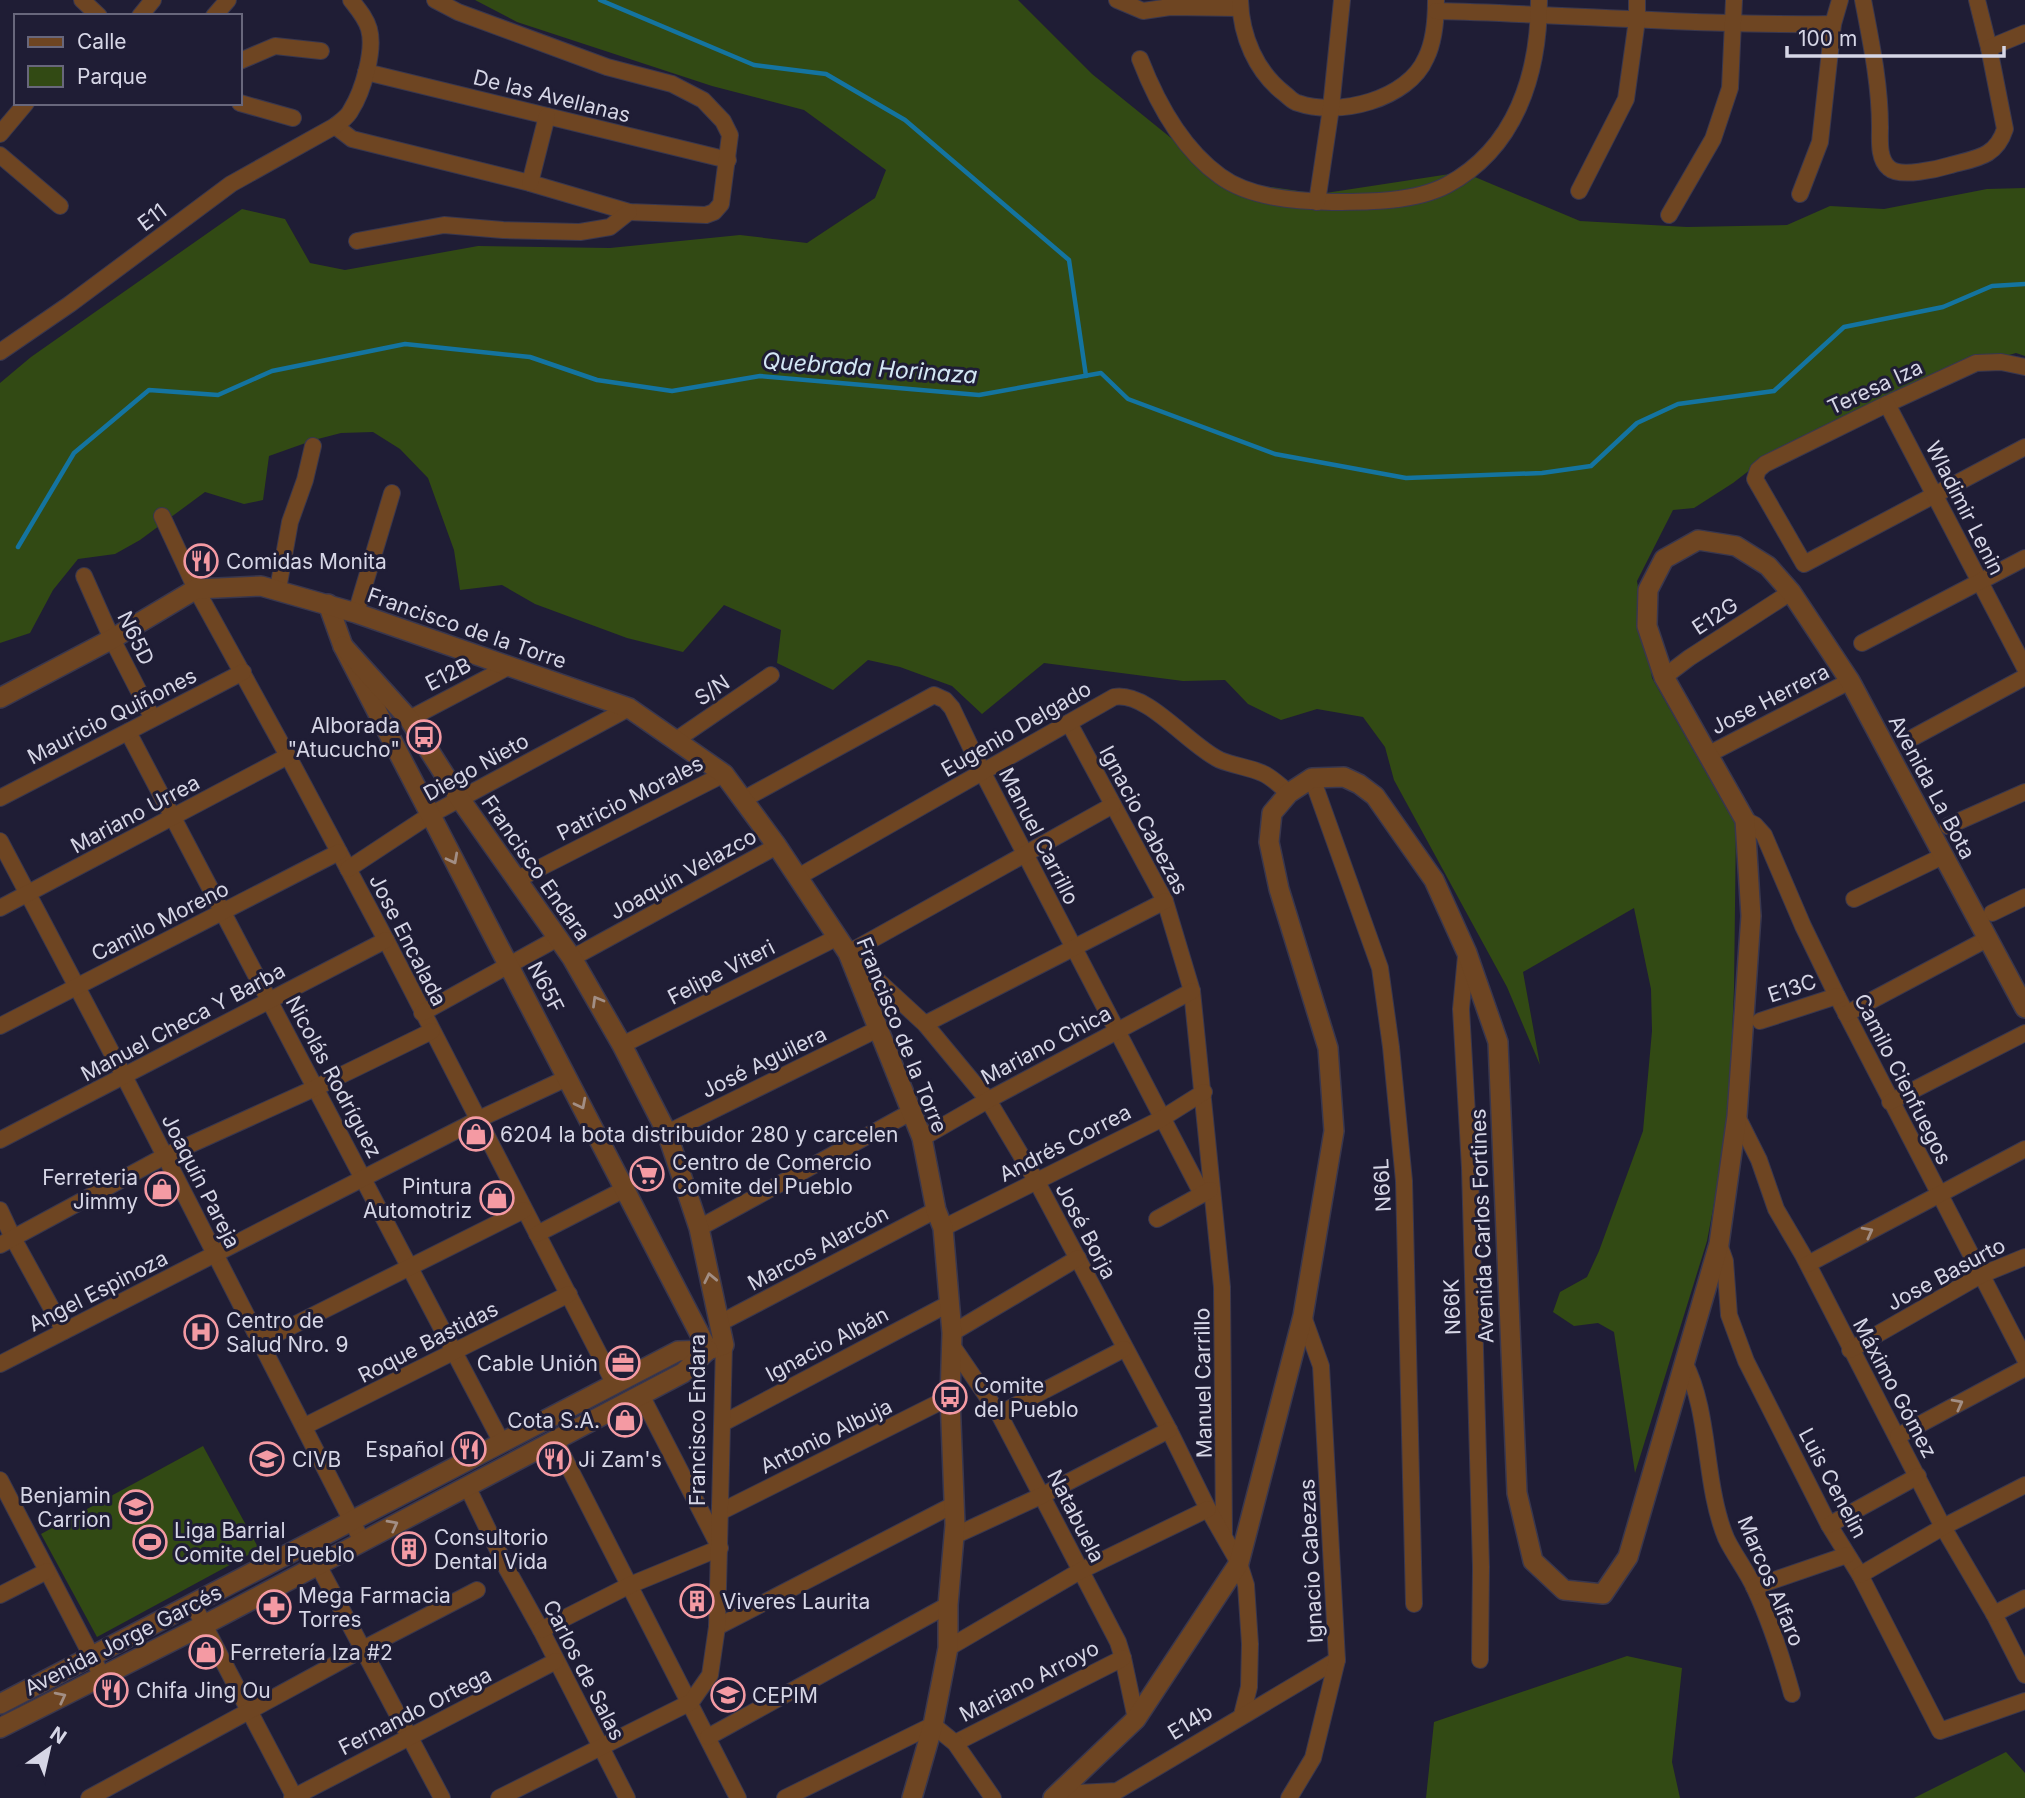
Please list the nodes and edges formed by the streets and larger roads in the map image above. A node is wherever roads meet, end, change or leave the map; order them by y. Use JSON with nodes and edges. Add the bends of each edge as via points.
{"nodes":[{"id":1,"x":82,"y":0,"type":"edge"},
{"id":2,"x":153,"y":0,"type":"edge"},
{"id":3,"x":228,"y":0,"type":"edge"},
{"id":4,"x":351,"y":0,"type":"edge"},
{"id":5,"x":435,"y":0,"type":"edge"},
{"id":6,"x":1117,"y":0,"type":"edge"},
{"id":7,"x":1342,"y":0,"type":"edge"},
{"id":8,"x":1637,"y":0,"type":"edge"},
{"id":9,"x":1734,"y":0,"type":"edge"},
{"id":10,"x":1840,"y":0,"type":"edge"},
{"id":11,"x":1863,"y":0,"type":"edge"},
{"id":12,"x":1977,"y":0,"type":"edge"},
{"id":13,"x":1240,"y":4,"type":"edge"},
{"id":14,"x":1436,"y":5,"type":"edge"},
{"id":15,"x":1142,"y":6,"type":"edge"},
{"id":16,"x":1539,"y":7,"type":"edge"},
{"id":17,"x":97,"y":14,"type":"edge"},
{"id":18,"x":142,"y":14,"type":"edge"},
{"id":19,"x":216,"y":14,"type":"edge"},
{"id":20,"x":1637,"y":20,"type":"junction"},
{"id":21,"x":1734,"y":22,"type":"junction"},
{"id":22,"x":1833,"y":24,"type":"junction"},
{"id":23,"x":2025,"y":33,"type":"edge"},
{"id":24,"x":1989,"y":48,"type":"junction"},
{"id":25,"x":321,"y":51,"type":"dead end"},
{"id":26,"x":242,"y":60,"type":"edge"},
{"id":27,"x":1140,"y":60,"type":"dead end"},
{"id":28,"x":366,"y":72,"type":"junction"},
{"id":29,"x":242,"y":104,"type":"edge"},
{"id":30,"x":24,"y":105,"type":"edge"},
{"id":31,"x":1331,"y":108,"type":"junction"},
{"id":32,"x":547,"y":116,"type":"junction"},
{"id":33,"x":293,"y":118,"type":"dead end"},
{"id":34,"x":335,"y":126,"type":"junction"},
{"id":35,"x":0,"y":134,"type":"edge"},
{"id":36,"x":0,"y":155,"type":"edge"},
{"id":37,"x":727,"y":160,"type":"junction"},
{"id":38,"x":530,"y":183,"type":"junction"},
{"id":39,"x":1579,"y":191,"type":"dead end"},
{"id":40,"x":1800,"y":194,"type":"dead end"},
{"id":41,"x":1317,"y":202,"type":"junction"},
{"id":42,"x":60,"y":206,"type":"dead end"},
{"id":43,"x":629,"y":212,"type":"junction"},
{"id":44,"x":1669,"y":215,"type":"dead end"},
{"id":45,"x":357,"y":241,"type":"dead end"},
{"id":46,"x":0,"y":352,"type":"edge"},
{"id":47,"x":2025,"y":368,"type":"edge"},
{"id":48,"x":1887,"y":404,"type":"junction"},
{"id":49,"x":313,"y":446,"type":"dead end"},
{"id":50,"x":2025,"y":447,"type":"edge"},
{"id":51,"x":392,"y":493,"type":"dead end"},
{"id":52,"x":1935,"y":496,"type":"junction"},
{"id":53,"x":162,"y":516,"type":"dead end"},
{"id":54,"x":2025,"y":558,"type":"edge"},
{"id":55,"x":83,"y":576,"type":"dead end"},
{"id":56,"x":1980,"y":583,"type":"junction"},
{"id":57,"x":196,"y":589,"type":"junction"},
{"id":58,"x":278,"y":589,"type":"junction"},
{"id":59,"x":1791,"y":592,"type":"junction"},
{"id":60,"x":328,"y":604,"type":"junction"},
{"id":61,"x":356,"y":613,"type":"junction"},
{"id":62,"x":112,"y":639,"type":"junction"},
{"id":63,"x":1863,"y":643,"type":"dead end"},
{"id":64,"x":343,"y":646,"type":"junction"},
{"id":65,"x":508,"y":667,"type":"junction"},
{"id":66,"x":2025,"y":668,"type":"edge"},
{"id":67,"x":243,"y":672,"type":"junction"},
{"id":68,"x":771,"y":675,"type":"dead end"},
{"id":69,"x":1664,"y":677,"type":"junction"},
{"id":70,"x":2025,"y":677,"type":"edge"},
{"id":71,"x":1850,"y":681,"type":"junction"},
{"id":72,"x":0,"y":698,"type":"edge"},
{"id":73,"x":629,"y":708,"type":"junction"},
{"id":74,"x":152,"y":717,"type":"junction"},
{"id":75,"x":408,"y":719,"type":"junction"},
{"id":76,"x":1069,"y":723,"type":"junction"},
{"id":77,"x":128,"y":732,"type":"junction"},
{"id":78,"x":1914,"y":737,"type":"dead end"},
{"id":79,"x":676,"y":740,"type":"junction"},
{"id":80,"x":1709,"y":754,"type":"junction"},
{"id":81,"x":288,"y":756,"type":"junction"},
{"id":82,"x":983,"y":773,"type":"junction"},
{"id":83,"x":724,"y":774,"type":"junction"},
{"id":84,"x":1312,"y":778,"type":"junction"},
{"id":85,"x":2025,"y":792,"type":"edge"},
{"id":86,"x":1289,"y":793,"type":"junction"},
{"id":87,"x":0,"y":798,"type":"edge"},
{"id":88,"x":460,"y":799,"type":"junction"},
{"id":89,"x":744,"y":799,"type":"junction"},
{"id":90,"x":1113,"y":805,"type":"junction"},
{"id":91,"x":430,"y":815,"type":"junction"},
{"id":92,"x":173,"y":818,"type":"junction"},
{"id":93,"x":1745,"y":820,"type":"junction"},
{"id":94,"x":1948,"y":826,"type":"dead end"},
{"id":95,"x":0,"y":841,"type":"edge"},
{"id":96,"x":777,"y":846,"type":"junction"},
{"id":97,"x":339,"y":852,"type":"junction"},
{"id":98,"x":1027,"y":855,"type":"junction"},
{"id":99,"x":1943,"y":856,"type":"junction"},
{"id":100,"x":348,"y":869,"type":"junction"},
{"id":101,"x":798,"y":877,"type":"junction"},
{"id":102,"x":518,"y":879,"type":"junction"},
{"id":103,"x":28,"y":893,"type":"junction"},
{"id":104,"x":2025,"y":897,"type":"edge"},
{"id":105,"x":1854,"y":899,"type":"dead end"},
{"id":106,"x":1165,"y":901,"type":"junction"},
{"id":107,"x":0,"y":908,"type":"edge"},
{"id":108,"x":223,"y":912,"type":"junction"},
{"id":109,"x":1992,"y":913,"type":"dead end"},
{"id":110,"x":558,"y":938,"type":"junction"},
{"id":111,"x":1987,"y":939,"type":"junction"},
{"id":112,"x":386,"y":940,"type":"junction"},
{"id":113,"x":843,"y":945,"type":"junction"},
{"id":114,"x":1073,"y":948,"type":"junction"},
{"id":115,"x":1466,"y":953,"type":"junction"},
{"id":116,"x":572,"y":958,"type":"junction"},
{"id":117,"x":509,"y":965,"type":"junction"},
{"id":118,"x":77,"y":987,"type":"junction"},
{"id":119,"x":1192,"y":991,"type":"junction"},
{"id":120,"x":1837,"y":996,"type":"junction"},
{"id":121,"x":270,"y":1001,"type":"junction"},
{"id":122,"x":2025,"y":1008,"type":"edge"},
{"id":123,"x":422,"y":1013,"type":"junction"},
{"id":124,"x":1846,"y":1014,"type":"junction"},
{"id":125,"x":1760,"y":1021,"type":"dead end"},
{"id":126,"x":925,"y":1024,"type":"junction"},
{"id":127,"x":0,"y":1026,"type":"edge"},
{"id":128,"x":880,"y":1028,"type":"junction"},
{"id":129,"x":432,"y":1031,"type":"junction"},
{"id":130,"x":1116,"y":1031,"type":"junction"},
{"id":131,"x":2025,"y":1033,"type":"edge"},
{"id":132,"x":622,"y":1045,"type":"junction"},
{"id":133,"x":125,"y":1077,"type":"junction"},
{"id":134,"x":567,"y":1078,"type":"junction"},
{"id":135,"x":315,"y":1088,"type":"junction"},
{"id":136,"x":1204,"y":1092,"type":"junction"},
{"id":137,"x":988,"y":1100,"type":"junction"},
{"id":138,"x":1890,"y":1102,"type":"junction"},
{"id":139,"x":911,"y":1112,"type":"junction"},
{"id":140,"x":1737,"y":1116,"type":"junction"},
{"id":141,"x":477,"y":1119,"type":"junction"},
{"id":142,"x":1161,"y":1119,"type":"junction"},
{"id":143,"x":667,"y":1133,"type":"junction"},
{"id":144,"x":922,"y":1138,"type":"junction"},
{"id":145,"x":0,"y":1140,"type":"edge"},
{"id":146,"x":2025,"y":1149,"type":"edge"},
{"id":147,"x":164,"y":1156,"type":"junction"},
{"id":148,"x":363,"y":1178,"type":"junction"},
{"id":149,"x":1037,"y":1182,"type":"junction"},
{"id":150,"x":625,"y":1189,"type":"junction"},
{"id":151,"x":1208,"y":1191,"type":"junction"},
{"id":152,"x":1940,"y":1194,"type":"junction"},
{"id":153,"x":0,"y":1210,"type":"edge"},
{"id":154,"x":524,"y":1210,"type":"junction"},
{"id":155,"x":940,"y":1219,"type":"junction"},
{"id":156,"x":1157,"y":1219,"type":"dead end"},
{"id":157,"x":699,"y":1228,"type":"junction"},
{"id":158,"x":537,"y":1234,"type":"junction"},
{"id":159,"x":6,"y":1242,"type":"edge"},
{"id":160,"x":1719,"y":1244,"type":"junction"},
{"id":161,"x":215,"y":1254,"type":"junction"},
{"id":162,"x":2025,"y":1257,"type":"edge"},
{"id":163,"x":1078,"y":1258,"type":"junction"},
{"id":164,"x":1808,"y":1264,"type":"junction"},
{"id":165,"x":409,"y":1267,"type":"junction"},
{"id":166,"x":1981,"y":1275,"type":"junction"},
{"id":167,"x":569,"y":1294,"type":"junction"},
{"id":168,"x":950,"y":1303,"type":"junction"},
{"id":169,"x":1303,"y":1316,"type":"junction"},
{"id":170,"x":720,"y":1323,"type":"junction"},
{"id":171,"x":64,"y":1331,"type":"junction"},
{"id":172,"x":951,"y":1339,"type":"junction"},
{"id":173,"x":260,"y":1342,"type":"junction"},
{"id":174,"x":716,"y":1348,"type":"junction"},
{"id":175,"x":1124,"y":1349,"type":"junction"},
{"id":176,"x":1850,"y":1350,"type":"junction"},
{"id":177,"x":455,"y":1351,"type":"junction"},
{"id":178,"x":2025,"y":1359,"type":"edge"},
{"id":179,"x":1684,"y":1362,"type":"junction"},
{"id":180,"x":0,"y":1364,"type":"edge"},
{"id":181,"x":2025,"y":1368,"type":"edge"},
{"id":182,"x":615,"y":1385,"type":"junction"},
{"id":183,"x":641,"y":1395,"type":"junction"},
{"id":184,"x":950,"y":1397,"type":"junction"},
{"id":185,"x":999,"y":1415,"type":"junction"},
{"id":186,"x":723,"y":1423,"type":"junction"},
{"id":187,"x":305,"y":1426,"type":"junction"},
{"id":188,"x":1169,"y":1430,"type":"junction"},
{"id":189,"x":1898,"y":1436,"type":"junction"},
{"id":190,"x":555,"y":1440,"type":"junction"},
{"id":191,"x":502,"y":1443,"type":"junction"},
{"id":192,"x":1918,"y":1476,"type":"junction"},
{"id":193,"x":0,"y":1480,"type":"edge"},
{"id":194,"x":2025,"y":1485,"type":"edge"},
{"id":195,"x":467,"y":1486,"type":"junction"},
{"id":196,"x":1043,"y":1495,"type":"junction"},
{"id":197,"x":953,"y":1505,"type":"junction"},
{"id":198,"x":1208,"y":1509,"type":"junction"},
{"id":199,"x":720,"y":1512,"type":"junction"},
{"id":200,"x":351,"y":1521,"type":"junction"},
{"id":201,"x":1829,"y":1525,"type":"junction"},
{"id":202,"x":1943,"y":1527,"type":"junction"},
{"id":203,"x":1224,"y":1535,"type":"junction"},
{"id":204,"x":954,"y":1536,"type":"junction"},
{"id":205,"x":362,"y":1541,"type":"junction"},
{"id":206,"x":720,"y":1548,"type":"junction"},
{"id":207,"x":1847,"y":1555,"type":"junction"},
{"id":208,"x":1239,"y":1563,"type":"junction"},
{"id":209,"x":318,"y":1565,"type":"junction"},
{"id":210,"x":47,"y":1571,"type":"junction"},
{"id":211,"x":1080,"y":1571,"type":"junction"},
{"id":212,"x":1860,"y":1575,"type":"junction"},
{"id":213,"x":630,"y":1585,"type":"junction"},
{"id":214,"x":1754,"y":1587,"type":"junction"},
{"id":215,"x":477,"y":1590,"type":"dead end"},
{"id":216,"x":0,"y":1595,"type":"edge"},
{"id":217,"x":2025,"y":1598,"type":"edge"},
{"id":218,"x":193,"y":1604,"type":"junction"},
{"id":219,"x":1414,"y":1604,"type":"dead end"},
{"id":220,"x":948,"y":1605,"type":"junction"},
{"id":221,"x":1994,"y":1614,"type":"junction"},
{"id":222,"x":204,"y":1625,"type":"junction"},
{"id":223,"x":717,"y":1627,"type":"junction"},
{"id":224,"x":541,"y":1630,"type":"junction"},
{"id":225,"x":948,"y":1648,"type":"junction"},
{"id":226,"x":363,"y":1649,"type":"junction"},
{"id":227,"x":92,"y":1657,"type":"junction"},
{"id":228,"x":1123,"y":1658,"type":"junction"},
{"id":229,"x":1338,"y":1660,"type":"junction"},
{"id":230,"x":1480,"y":1660,"type":"dead end"},
{"id":231,"x":556,"y":1661,"type":"junction"},
{"id":232,"x":2025,"y":1675,"type":"edge"},
{"id":233,"x":102,"y":1676,"type":"junction"},
{"id":234,"x":1792,"y":1694,"type":"dead end"},
{"id":235,"x":2025,"y":1701,"type":"edge"},
{"id":236,"x":691,"y":1702,"type":"junction"},
{"id":237,"x":0,"y":1704,"type":"edge"},
{"id":238,"x":249,"y":1713,"type":"junction"},
{"id":239,"x":1242,"y":1715,"type":"junction"},
{"id":240,"x":1136,"y":1719,"type":"junction"},
{"id":241,"x":933,"y":1725,"type":"junction"},
{"id":242,"x":0,"y":1728,"type":"edge"},
{"id":243,"x":410,"y":1737,"type":"junction"},
{"id":244,"x":708,"y":1737,"type":"junction"},
{"id":245,"x":955,"y":1743,"type":"junction"},
{"id":246,"x":601,"y":1748,"type":"junction"},
{"id":247,"x":1055,"y":1796,"type":"edge"},
{"id":248,"x":294,"y":1797,"type":"edge"},
{"id":249,"x":89,"y":1798,"type":"edge"},
{"id":250,"x":442,"y":1798,"type":"edge"},
{"id":251,"x":499,"y":1798,"type":"edge"},
{"id":252,"x":627,"y":1798,"type":"edge"},
{"id":253,"x":738,"y":1798,"type":"edge"},
{"id":254,"x":785,"y":1798,"type":"edge"},
{"id":255,"x":912,"y":1798,"type":"edge"},
{"id":256,"x":993,"y":1798,"type":"edge"},
{"id":257,"x":1289,"y":1798,"type":"edge"}],
"edges":[{"from":1,"to":17,"type":"street"},
{"from":2,"to":18,"type":"street"},
{"from":3,"to":19,"type":"street"},
{"from":4,"to":28,"type":"street","via":[[370,32]]},
{"from":5,"to":37,"type":"street","via":[[607,67],[672,84],[703,100],[730,135]]},
{"from":6,"to":15,"type":"street"},
{"from":7,"to":31,"type":"street"},
{"from":8,"to":20,"type":"street"},
{"from":9,"to":21,"type":"street"},
{"from":10,"to":22,"type":"street"},
{"from":11,"to":24,"type":"street","via":[[1879,97],[1883,160],[1901,174],[1990,154],[2001,142],[2005,130]]},
{"from":12,"to":24,"type":"street"},
{"from":13,"to":15,"type":"street"},
{"from":13,"to":31,"type":"street","via":[[1250,52],[1277,88],[1297,103]]},
{"from":14,"to":16,"type":"street"},
{"from":14,"to":31,"type":"street","via":[[1427,58],[1411,79],[1383,98]]},
{"from":16,"to":20,"type":"street"},
{"from":16,"to":41,"type":"street","via":[[1532,71],[1522,100],[1507,131],[1476,166],[1445,186],[1419,194],[1384,201]]},
{"from":20,"to":21,"type":"street"},
{"from":20,"to":39,"type":"street","via":[[1626,99]]},
{"from":21,"to":22,"type":"street"},
{"from":21,"to":44,"type":"street","via":[[1730,88],[1713,139]]},
{"from":22,"to":40,"type":"street","via":[[1820,142]]},
{"from":23,"to":24,"type":"street"},
{"from":25,"to":26,"type":"street","via":[[275,46]]},
{"from":27,"to":41,"type":"street","via":[[1169,121],[1220,176],[1240,188]]},
{"from":28,"to":32,"type":"street","name":"De las Avellanas"},
{"from":28,"to":34,"type":"street","via":[[351,111]]},
{"from":29,"to":33,"type":"street"},
{"from":30,"to":35,"type":"street"},
{"from":31,"to":41,"type":"street"},
{"from":32,"to":37,"type":"street","name":"De las Avellanas"},
{"from":32,"to":38,"type":"street"},
{"from":34,"to":38,"type":"street","via":[[352,139]]},
{"from":34,"to":46,"type":"street","name":"E11","via":[[231,184]]},
{"from":36,"to":42,"type":"street"},
{"from":37,"to":43,"type":"street","via":[[721,204],[714,212]]},
{"from":38,"to":43,"type":"street"},
{"from":43,"to":45,"type":"street","via":[[610,227],[580,232],[444,225]]},
{"from":47,"to":48,"type":"street","name":"Teresa Iza","via":[[2001,362],[1976,363]]},
{"from":48,"to":52,"type":"street","name":"Wladimir Lenin"},
{"from":48,"to":52,"type":"street","name":"Teresa Iza","via":[[1765,464],[1755,479],[1804,564]]},
{"from":49,"to":58,"type":"street","via":[[290,522]]},
{"from":50,"to":52,"type":"street"},
{"from":51,"to":61,"type":"street"},
{"from":52,"to":56,"type":"street","name":"Wladimir Lenin"},
{"from":53,"to":57,"type":"street","name":"Jose Encalada"},
{"from":54,"to":56,"type":"street"},
{"from":55,"to":62,"type":"street","name":"N65D"},
{"from":56,"to":63,"type":"street"},
{"from":56,"to":66,"type":"street","name":"Wladimir Lenin"},
{"from":57,"to":58,"type":"street","name":"Francisco de la Torre","via":[[243,585]]},
{"from":57,"to":62,"type":"street","name":"Francisco de la Torre"},
{"from":57,"to":67,"type":"street","name":"Jose Encalada"},
{"from":58,"to":60,"type":"street","name":"Francisco de la Torre"},
{"from":59,"to":69,"type":"street","name":"E12G"},
{"from":59,"to":69,"type":"street","name":"Avenida Carlos Fortines","via":[[1768,566],[1736,546],[1698,540],[1664,559],[1648,590],[1647,626]]},
{"from":59,"to":71,"type":"street","name":"Avenida La Bota"},
{"from":60,"to":61,"type":"street","name":"Francisco de la Torre"},
{"from":60,"to":64,"type":"street"},
{"from":61,"to":65,"type":"street","name":"Francisco de la Torre"},
{"from":62,"to":72,"type":"street","name":"Francisco de la Torre"},
{"from":62,"to":74,"type":"street","name":"N65D"},
{"from":64,"to":75,"type":"street","name":"Francisco Endara"},
{"from":64,"to":91,"type":"street","name":"N65F"},
{"from":65,"to":73,"type":"street","name":"Francisco de la Torre"},
{"from":65,"to":75,"type":"street","name":"E12B"},
{"from":67,"to":74,"type":"street","name":"Mauricio Quiñones"},
{"from":67,"to":81,"type":"street","name":"Jose Encalada"},
{"from":68,"to":79,"type":"street","name":"S/N"},
{"from":69,"to":80,"type":"street","name":"Avenida Carlos Fortines"},
{"from":70,"to":78,"type":"street"},
{"from":71,"to":80,"type":"street","name":"Jose Herrera"},
{"from":71,"to":99,"type":"street","name":"Avenida La Bota"},
{"from":73,"to":79,"type":"street","name":"Francisco de la Torre"},
{"from":73,"to":88,"type":"street","name":"Diego Nieto"},
{"from":74,"to":77,"type":"street","name":"Mauricio Quiñones"},
{"from":75,"to":88,"type":"street","name":"Francisco Endara"},
{"from":76,"to":82,"type":"street","name":"Eugenio Delgado"},
{"from":76,"to":86,"type":"street","name":"Eugenio Delgado","via":[[1114,697],[1134,698],[1220,760],[1264,774]]},
{"from":76,"to":90,"type":"street","name":"Ignacio Cabezas"},
{"from":77,"to":87,"type":"street","name":"Mauricio Quiñones"},
{"from":77,"to":92,"type":"street","name":"Nicolás Rodríguez"},
{"from":79,"to":83,"type":"street","name":"Francisco de la Torre"},
{"from":80,"to":93,"type":"street","name":"Avenida Carlos Fortines"},
{"from":81,"to":92,"type":"street","name":"Mariano Urrea"},
{"from":81,"to":97,"type":"street","name":"Jose Encalada"},
{"from":82,"to":89,"type":"street","name":"Manuel Carrillo","via":[[952,708],[934,695]]},
{"from":82,"to":98,"type":"street","name":"Manuel Carrillo"},
{"from":82,"to":101,"type":"street","name":"Eugenio Delgado"},
{"from":83,"to":89,"type":"street","name":"Francisco de la Torre"},
{"from":83,"to":102,"type":"street","name":"Patricio Morales"},
{"from":84,"to":86,"type":"street"},
{"from":84,"to":115,"type":"street","name":"Avenida Carlos Fortines","via":[[1344,777],[1376,796],[1434,880]]},
{"from":84,"to":219,"type":"street","name":"N66L","via":[[1380,968],[1391,1047],[1404,1181]]},
{"from":85,"to":94,"type":"street"},
{"from":86,"to":169,"type":"street","via":[[1272,813],[1269,842],[1328,1048],[1334,1131]]},
{"from":88,"to":91,"type":"street","name":"Diego Nieto"},
{"from":88,"to":102,"type":"street","name":"Francisco Endara"},
{"from":89,"to":96,"type":"street","name":"Francisco de la Torre"},
{"from":90,"to":98,"type":"street","name":"Felipe Viteri"},
{"from":90,"to":106,"type":"street","name":"Ignacio Cabezas"},
{"from":91,"to":100,"type":"street","name":"Diego Nieto"},
{"from":91,"to":117,"type":"street","name":"N65F","one_way":true},
{"from":92,"to":103,"type":"street","name":"Mariano Urrea"},
{"from":92,"to":108,"type":"street","name":"Nicolás Rodríguez"},
{"from":93,"to":120,"type":"street","name":"Camilo Cienfuegos","via":[[1764,835]]},
{"from":93,"to":140,"type":"street","name":"Avenida Carlos Fortines","via":[[1751,916]]},
{"from":95,"to":103,"type":"street","name":"Joaquín Pareja"},
{"from":96,"to":101,"type":"street","name":"Francisco de la Torre"},
{"from":96,"to":116,"type":"street","name":"Joaquín Velazco"},
{"from":97,"to":100,"type":"street","name":"Jose Encalada"},
{"from":97,"to":108,"type":"street","name":"Camilo Moreno"},
{"from":98,"to":113,"type":"street","name":"Felipe Viteri"},
{"from":98,"to":114,"type":"street","name":"Manuel Carrillo"},
{"from":99,"to":105,"type":"street"},
{"from":99,"to":111,"type":"street","name":"Avenida La Bota"},
{"from":100,"to":112,"type":"street","name":"Jose Encalada"},
{"from":101,"to":113,"type":"street","name":"Francisco de la Torre"},
{"from":102,"to":110,"type":"street","name":"Francisco Endara"},
{"from":103,"to":107,"type":"street","name":"Mariano Urrea"},
{"from":103,"to":118,"type":"street","name":"Joaquín Pareja"},
{"from":104,"to":109,"type":"street"},
{"from":106,"to":114,"type":"street"},
{"from":106,"to":119,"type":"street","name":"Ignacio Cabezas"},
{"from":108,"to":118,"type":"street","name":"Camilo Moreno"},
{"from":108,"to":121,"type":"street","name":"Nicolás Rodríguez"},
{"from":110,"to":116,"type":"street","name":"Francisco Endara"},
{"from":110,"to":117,"type":"street"},
{"from":111,"to":122,"type":"street","name":"Avenida La Bota"},
{"from":111,"to":124,"type":"street"},
{"from":112,"to":121,"type":"street","name":"Manuel Checa Y Barba"},
{"from":112,"to":123,"type":"street","name":"Jose Encalada"},
{"from":113,"to":126,"type":"street","name":"José Borja"},
{"from":113,"to":128,"type":"street","name":"Francisco de la Torre"},
{"from":113,"to":132,"type":"street","name":"Felipe Viteri"},
{"from":114,"to":126,"type":"street"},
{"from":114,"to":130,"type":"street","name":"Manuel Carrillo"},
{"from":115,"to":179,"type":"street","name":"Avenida Carlos Fortines","via":[[1498,1042],[1517,1493],[1533,1561],[1564,1590],[1603,1594],[1629,1557]]},
{"from":115,"to":230,"type":"street","name":"N66K","via":[[1461,1009],[1470,1182]]},
{"from":132,"to":116,"type":"street","name":"Francisco Endara","one_way":true},
{"from":117,"to":123,"type":"street"},
{"from":117,"to":134,"type":"street","name":"N65F"},
{"from":118,"to":127,"type":"street","name":"Camilo Moreno"},
{"from":118,"to":133,"type":"street","name":"Joaquín Pareja"},
{"from":119,"to":130,"type":"street","name":"Mariano Chica"},
{"from":119,"to":136,"type":"street","name":"Ignacio Cabezas"},
{"from":120,"to":124,"type":"street","name":"Camilo Cienfuegos"},
{"from":120,"to":125,"type":"street","name":"E13C"},
{"from":121,"to":133,"type":"street","name":"Manuel Checa Y Barba"},
{"from":121,"to":135,"type":"street","name":"Nicolás Rodríguez"},
{"from":123,"to":129,"type":"street","name":"Jose Encalada"},
{"from":124,"to":138,"type":"street","name":"Camilo Cienfuegos"},
{"from":126,"to":137,"type":"street","name":"José Borja"},
{"from":128,"to":139,"type":"street","name":"Francisco de la Torre"},
{"from":128,"to":143,"type":"street","name":"José Aguilera"},
{"from":129,"to":135,"type":"street"},
{"from":129,"to":141,"type":"street","name":"Jose Encalada"},
{"from":130,"to":137,"type":"street","name":"Mariano Chica"},
{"from":130,"to":142,"type":"street","name":"Manuel Carrillo"},
{"from":131,"to":138,"type":"street"},
{"from":132,"to":143,"type":"street","name":"Francisco Endara"},
{"from":133,"to":145,"type":"street","name":"Manuel Checa Y Barba"},
{"from":133,"to":147,"type":"street","name":"Joaquín Pareja"},
{"from":134,"to":141,"type":"street"},
{"from":134,"to":150,"type":"street","name":"N65F","one_way":true},
{"from":135,"to":147,"type":"street"},
{"from":135,"to":148,"type":"street","name":"Nicolás Rodríguez"},
{"from":136,"to":142,"type":"street","name":"Andrés Correa"},
{"from":136,"to":151,"type":"street","name":"Ignacio Cabezas"},
{"from":137,"to":144,"type":"street","name":"Mariano Chica"},
{"from":137,"to":149,"type":"street","name":"José Borja"},
{"from":138,"to":152,"type":"street","name":"Camilo Cienfuegos"},
{"from":139,"to":144,"type":"street","name":"Francisco de la Torre"},
{"from":139,"to":157,"type":"street"},
{"from":140,"to":160,"type":"street","name":"Avenida Carlos Fortines"},
{"from":140,"to":164,"type":"street","name":"Máximo Gómez","via":[[1776,1209]]},
{"from":141,"to":148,"type":"street","name":"Angel Espinoza"},
{"from":141,"to":154,"type":"street","name":"Jose Encalada"},
{"from":142,"to":149,"type":"street","name":"Andrés Correa"},
{"from":142,"to":151,"type":"street","name":"Manuel Carrillo"},
{"from":143,"to":157,"type":"street","name":"Francisco Endara"},
{"from":144,"to":155,"type":"street","name":"Francisco de la Torre"},
{"from":146,"to":152,"type":"street"},
{"from":147,"to":159,"type":"street"},
{"from":147,"to":161,"type":"street","name":"Joaquín Pareja"},
{"from":148,"to":161,"type":"street","name":"Angel Espinoza"},
{"from":148,"to":165,"type":"street","name":"Nicolás Rodríguez"},
{"from":149,"to":155,"type":"street","name":"Andrés Correa"},
{"from":149,"to":163,"type":"street","name":"José Borja"},
{"from":150,"to":158,"type":"street"},
{"from":150,"to":174,"type":"street","name":"N65F"},
{"from":151,"to":156,"type":"street"},
{"from":151,"to":203,"type":"street","name":"Manuel Carrillo","via":[[1222,1287]]},
{"from":164,"to":152,"type":"street","one_way":true},
{"from":152,"to":166,"type":"street","name":"Camilo Cienfuegos"},
{"from":153,"to":159,"type":"street"},
{"from":154,"to":158,"type":"street","name":"Jose Encalada"},
{"from":154,"to":165,"type":"street"},
{"from":155,"to":168,"type":"street","name":"Francisco de la Torre"},
{"from":155,"to":170,"type":"street","name":"Marcos Alarcón"},
{"from":170,"to":157,"type":"street","name":"Francisco Endara","one_way":true},
{"from":158,"to":167,"type":"street","name":"Jose Encalada"},
{"from":159,"to":171,"type":"street"},
{"from":160,"to":179,"type":"street","name":"Avenida Carlos Fortines"},
{"from":160,"to":201,"type":"street","name":"Luis Cenelin","via":[[1729,1315],[1746,1361]]},
{"from":161,"to":171,"type":"street","name":"Angel Espinoza"},
{"from":161,"to":173,"type":"street","name":"Joaquín Pareja"},
{"from":162,"to":166,"type":"street","name":"Jose Basurto"},
{"from":163,"to":172,"type":"street"},
{"from":163,"to":175,"type":"street","name":"José Borja"},
{"from":164,"to":176,"type":"street","name":"Máximo Gómez"},
{"from":165,"to":173,"type":"street"},
{"from":165,"to":177,"type":"street","name":"Nicolás Rodríguez"},
{"from":166,"to":176,"type":"street","name":"Jose Basurto"},
{"from":166,"to":178,"type":"street","name":"Camilo Cienfuegos"},
{"from":167,"to":177,"type":"street","name":"Roque Bastidas"},
{"from":167,"to":182,"type":"street","name":"Jose Encalada"},
{"from":168,"to":172,"type":"street","name":"Francisco de la Torre"},
{"from":168,"to":186,"type":"street","name":"Ignacio Albán"},
{"from":169,"to":208,"type":"street"},
{"from":169,"to":229,"type":"street","name":"Ignacio Cabezas","via":[[1321,1366]]},
{"from":170,"to":174,"type":"street","name":"Francisco Endara"},
{"from":171,"to":180,"type":"street","name":"Angel Espinoza"},
{"from":172,"to":184,"type":"street","name":"Francisco de la Torre"},
{"from":172,"to":185,"type":"street","name":"Natabuela"},
{"from":173,"to":187,"type":"street","name":"Joaquín Pareja"},
{"from":174,"to":182,"type":"street","name":"Avenida Jorge Garcés","via":[[678,1351]]},
{"from":174,"to":183,"type":"street","name":"Avenida Jorge Garcés","via":[[683,1373]]},
{"from":174,"to":186,"type":"street","name":"Francisco Endara"},
{"from":175,"to":185,"type":"street"},
{"from":175,"to":188,"type":"street","name":"José Borja"},
{"from":176,"to":189,"type":"street","name":"Máximo Gómez"},
{"from":177,"to":187,"type":"street","name":"Roque Bastidas"},
{"from":177,"to":191,"type":"street","name":"Nicolás Rodríguez"},
{"from":179,"to":214,"type":"street","name":"Marcos Alfaro","via":[[1695,1382],[1711,1484],[1726,1537]]},
{"from":189,"to":181,"type":"street","one_way":true},
{"from":182,"to":191,"type":"street","name":"Avenida Jorge Garcés"},
{"from":183,"to":190,"type":"street","name":"Avenida Jorge Garcés"},
{"from":183,"to":206,"type":"street"},
{"from":184,"to":197,"type":"street","name":"Francisco de la Torre"},
{"from":184,"to":199,"type":"street","name":"Antonio Albuja"},
{"from":185,"to":196,"type":"street","name":"Natabuela"},
{"from":186,"to":199,"type":"street","name":"Francisco Endara"},
{"from":187,"to":200,"type":"street","name":"Joaquín Pareja"},
{"from":188,"to":196,"type":"street"},
{"from":188,"to":198,"type":"street","name":"José Borja"},
{"from":189,"to":192,"type":"street","name":"Máximo Gómez"},
{"from":190,"to":195,"type":"street","name":"Avenida Jorge Garcés"},
{"from":190,"to":213,"type":"street"},
{"from":191,"to":200,"type":"street","name":"Avenida Jorge Garcés"},
{"from":192,"to":201,"type":"street"},
{"from":192,"to":202,"type":"street","name":"Máximo Gómez"},
{"from":193,"to":210,"type":"street"},
{"from":194,"to":202,"type":"street"},
{"from":205,"to":195,"type":"street","name":"Avenida Jorge Garcés","one_way":true},
{"from":195,"to":224,"type":"street","name":"Carlos de Salas"},
{"from":196,"to":204,"type":"street"},
{"from":196,"to":211,"type":"street","name":"Natabuela"},
{"from":197,"to":204,"type":"street","name":"Francisco de la Torre"},
{"from":197,"to":223,"type":"street"},
{"from":198,"to":203,"type":"street","name":"José Borja"},
{"from":198,"to":211,"type":"street"},
{"from":199,"to":206,"type":"street","name":"Francisco Endara"},
{"from":200,"to":205,"type":"street","name":"Joaquín Pareja"},
{"from":200,"to":218,"type":"street","name":"Avenida Jorge Garcés"},
{"from":201,"to":207,"type":"street","name":"Luis Cenelin"},
{"from":202,"to":212,"type":"street"},
{"from":202,"to":221,"type":"street","name":"Máximo Gómez"},
{"from":203,"to":208,"type":"street","name":"José Borja"},
{"from":204,"to":220,"type":"street","name":"Francisco de la Torre"},
{"from":205,"to":209,"type":"street","name":"Avenida Jorge Garcés"},
{"from":206,"to":213,"type":"street"},
{"from":206,"to":223,"type":"street","name":"Francisco Endara"},
{"from":207,"to":212,"type":"street","name":"Luis Cenelin"},
{"from":207,"to":214,"type":"street"},
{"from":208,"to":239,"type":"street","via":[[1246,1585],[1250,1644],[1249,1687]]},
{"from":208,"to":240,"type":"street"},
{"from":209,"to":222,"type":"street","name":"Avenida Jorge Garcés"},
{"from":209,"to":226,"type":"street"},
{"from":210,"to":216,"type":"street"},
{"from":210,"to":227,"type":"street"},
{"from":211,"to":225,"type":"street"},
{"from":211,"to":228,"type":"street","name":"Natabuela"},
{"from":212,"to":235,"type":"street","name":"Luis Cenelin","via":[[1940,1731]]},
{"from":213,"to":224,"type":"street"},
{"from":213,"to":236,"type":"street"},
{"from":214,"to":234,"type":"street","name":"Marcos Alfaro","via":[[1778,1643]]},
{"from":215,"to":226,"type":"street"},
{"from":217,"to":221,"type":"street"},
{"from":218,"to":222,"type":"street"},
{"from":218,"to":227,"type":"street","name":"Avenida Jorge Garcés"},
{"from":220,"to":225,"type":"street","name":"Francisco de la Torre"},
{"from":220,"to":244,"type":"street"},
{"from":221,"to":232,"type":"street","name":"Máximo Gómez"},
{"from":222,"to":233,"type":"street","name":"Avenida Jorge Garcés"},
{"from":222,"to":238,"type":"street"},
{"from":223,"to":236,"type":"street","name":"Francisco Endara","via":[[710,1675]]},
{"from":224,"to":231,"type":"street","name":"Carlos de Salas"},
{"from":225,"to":241,"type":"street","name":"Francisco de la Torre"},
{"from":226,"to":238,"type":"street"},
{"from":226,"to":243,"type":"street"},
{"from":227,"to":233,"type":"street"},
{"from":227,"to":237,"type":"street","name":"Avenida Jorge Garcés"},
{"from":228,"to":240,"type":"street","name":"Natabuela"},
{"from":228,"to":245,"type":"street","name":"Mariano Arroyo"},
{"from":229,"to":239,"type":"street","name":"E14b"},
{"from":229,"to":257,"type":"street","name":"Ignacio Cabezas","via":[[1313,1758]]},
{"from":231,"to":243,"type":"street","name":"Fernando Ortega"},
{"from":231,"to":246,"type":"street","name":"Carlos de Salas"},
{"from":242,"to":233,"type":"street","name":"Avenida Jorge Garcés","one_way":true},
{"from":236,"to":244,"type":"street"},
{"from":236,"to":246,"type":"street","name":"Francisco Endara"},
{"from":238,"to":248,"type":"street"},
{"from":238,"to":249,"type":"street"},
{"from":239,"to":247,"type":"street","name":"E14b","via":[[1117,1791]]},
{"from":240,"to":247,"type":"street"},
{"from":241,"to":245,"type":"street"},
{"from":241,"to":254,"type":"street"},
{"from":241,"to":255,"type":"street","name":"Francisco de la Torre"},
{"from":243,"to":248,"type":"street","name":"Fernando Ortega"},
{"from":243,"to":250,"type":"street"},
{"from":244,"to":253,"type":"street"},
{"from":245,"to":256,"type":"street"},
{"from":246,"to":251,"type":"street","name":"Francisco Endara"},
{"from":246,"to":252,"type":"street","name":"Carlos de Salas"}]}
